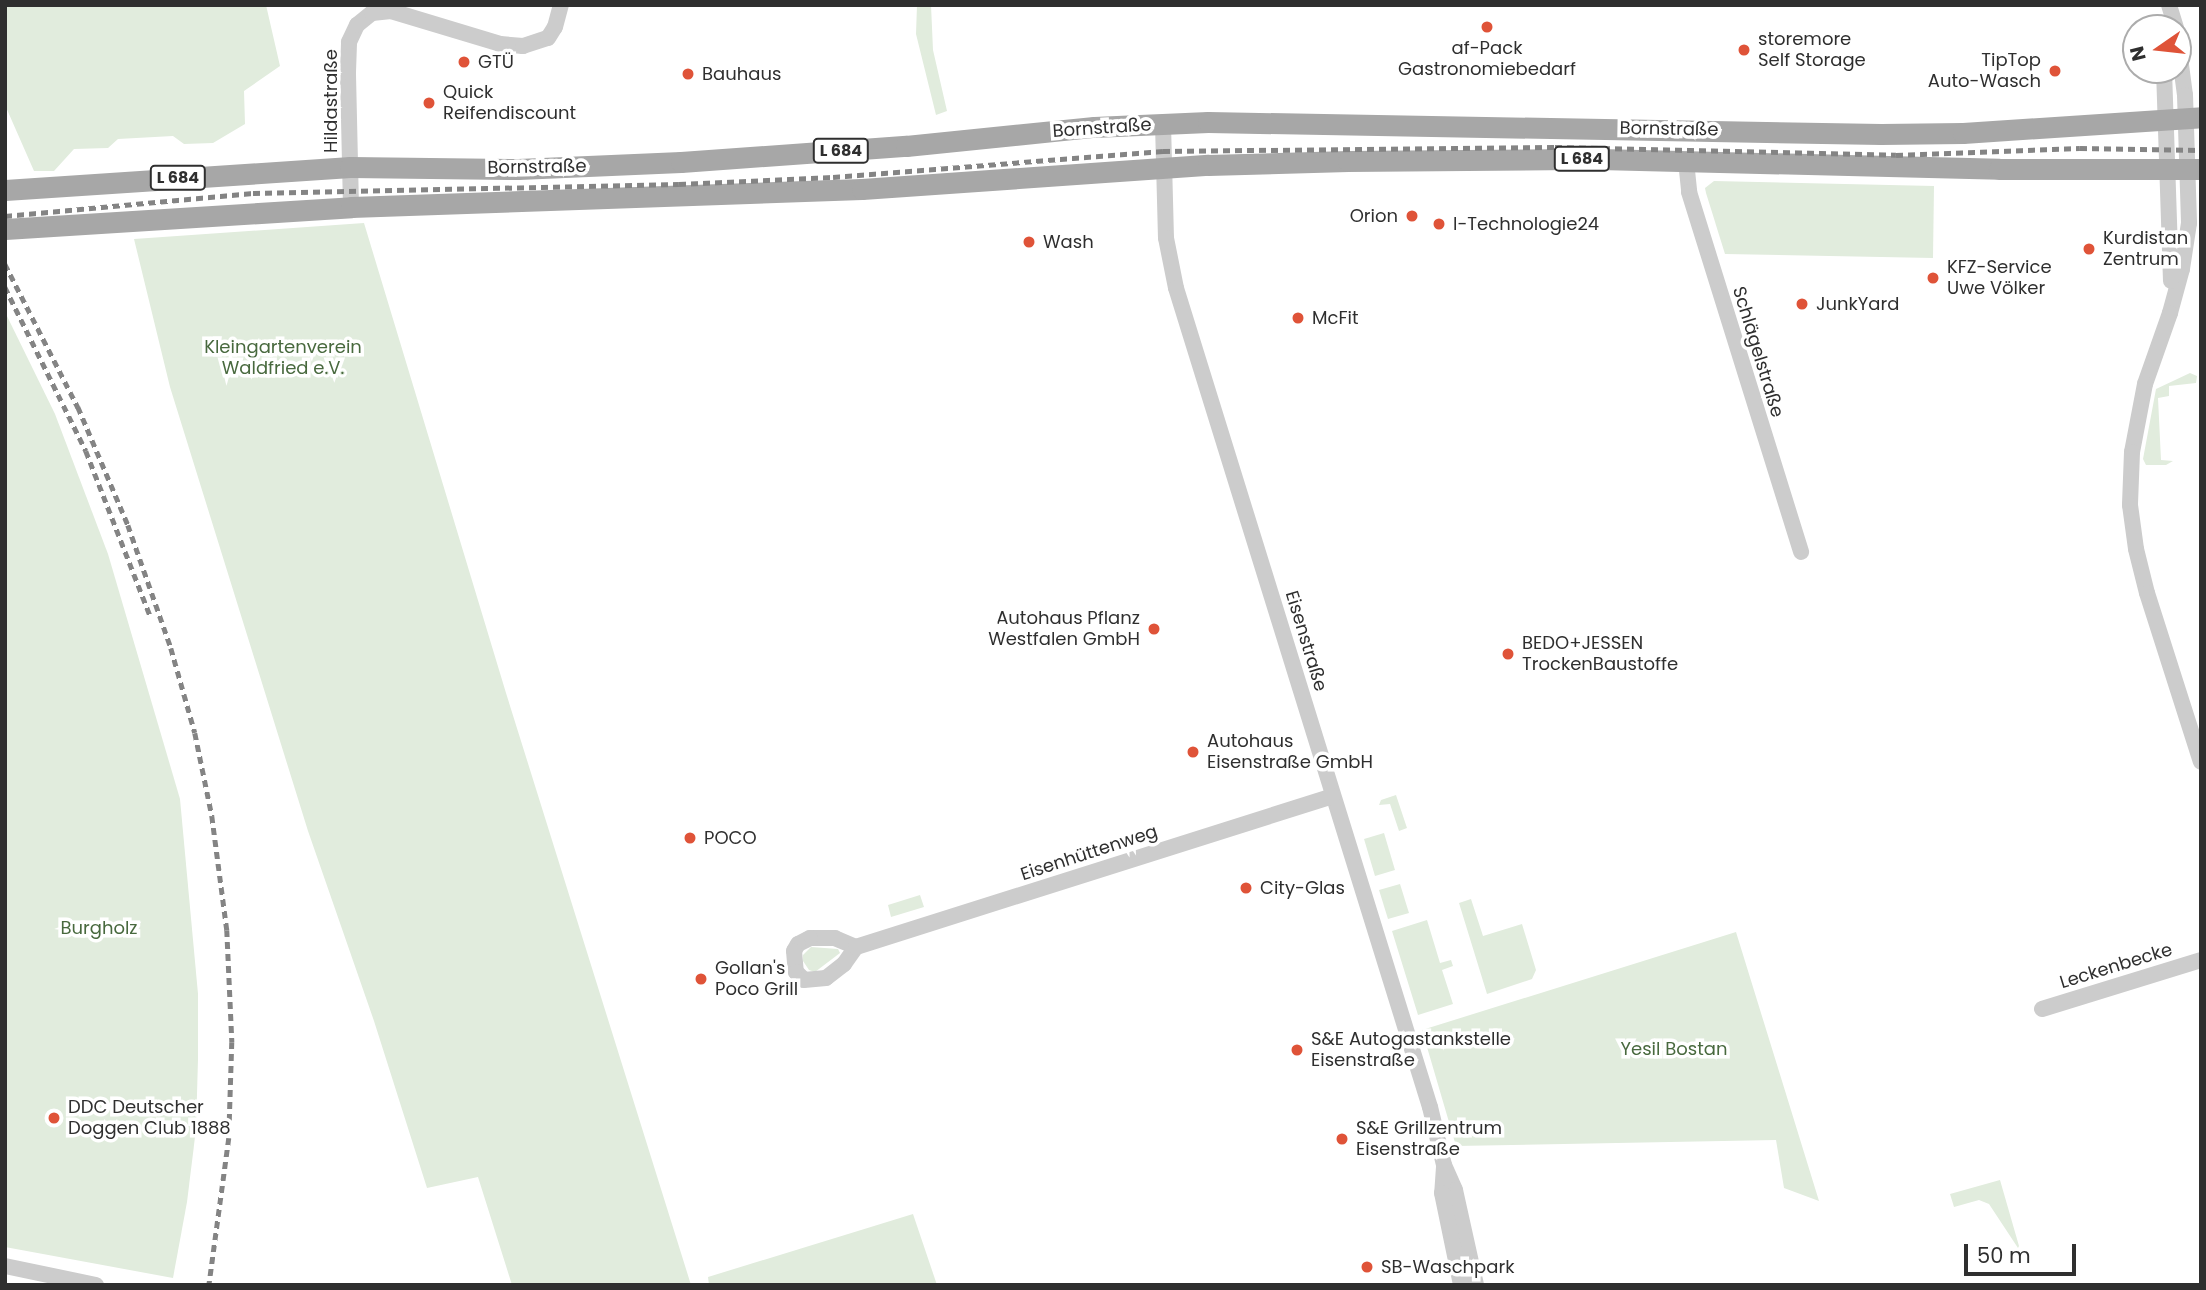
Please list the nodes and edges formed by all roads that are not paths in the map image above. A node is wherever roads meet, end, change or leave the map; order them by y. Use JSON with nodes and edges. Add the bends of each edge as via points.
{"nodes":[{"id":1,"x":561,"y":5,"type":"edge"},
{"id":2,"x":2170,"y":84,"type":"edge"},
{"id":3,"x":2181,"y":84,"type":"edge"},
{"id":4,"x":2184,"y":118,"type":"edge"},
{"id":5,"x":1163,"y":124,"type":"junction"},
{"id":6,"x":1686,"y":161,"type":"junction"},
{"id":7,"x":350,"y":167,"type":"junction"},
{"id":8,"x":1164,"y":168,"type":"junction"},
{"id":9,"x":2185,"y":168,"type":"edge"},
{"id":10,"x":5,"y":190,"type":"edge"},
{"id":11,"x":351,"y":207,"type":"junction"},
{"id":12,"x":9,"y":228,"type":"edge"},
{"id":13,"x":1801,"y":552,"type":"dead end"},
{"id":14,"x":2201,"y":762,"type":"edge"},
{"id":15,"x":1333,"y":796,"type":"junction"},
{"id":16,"x":856,"y":947,"type":"dead end"},
{"id":17,"x":2201,"y":960,"type":"edge"},
{"id":18,"x":2042,"y":1009,"type":"dead end"},
{"id":19,"x":1444,"y":1165,"type":"junction"},
{"id":20,"x":5,"y":1266,"type":"edge"},
{"id":21,"x":96,"y":1285,"type":"edge"},
{"id":22,"x":1461,"y":1285,"type":"edge"},
{"id":23,"x":1476,"y":1285,"type":"edge"}],
"edges":[{"from":1,"to":7,"type":"street","name":"Hildastraße","via":[[548,37],[523,47],[391,11],[366,17],[349,42]]},
{"from":2,"to":4,"type":"street"},
{"from":3,"to":4,"type":"street"},
{"from":4,"to":5,"type":"main road","name":"Bornstraße","number":"L 684","via":[[1881,134]]},
{"from":4,"to":9,"type":"street"},
{"from":5,"to":7,"type":"main road","name":"Bornstraße","number":"L 684","via":[[681,162],[518,169]]},
{"from":5,"to":8,"type":"street","name":"Eisenstraße"},
{"from":6,"to":8,"type":"main road","name":"Bornstraße","number":"L 684","via":[[1470,159]]},
{"from":6,"to":9,"type":"main road","name":"Bornstraße","number":"L 684","via":[[2000,169]]},
{"from":6,"to":13,"type":"street","name":"Schlägelstraße","via":[[1689,192]]},
{"from":7,"to":10,"type":"main road","name":"Bornstraße","number":"L 684"},
{"from":7,"to":11,"type":"street","name":"Hildastraße"},
{"from":8,"to":11,"type":"main road","name":"Bornstraße","number":"L 684","via":[[813,192]]},
{"from":8,"to":15,"type":"street","name":"Eisenstraße","via":[[1166,238],[1176,288]]},
{"from":9,"to":14,"type":"street","via":[[2189,223],[2182,269],[2145,384],[2132,452],[2130,505],[2144,583]]},
{"from":11,"to":12,"type":"main road","name":"Bornstraße","number":"L 684"},
{"from":15,"to":16,"type":"street","name":"Eisenhüttenweg"},
{"from":15,"to":19,"type":"street","name":"Eisenstraße"},
{"from":17,"to":18,"type":"street","name":"Leckenbecke"},
{"from":19,"to":22,"type":"street","name":"Eisenstraße","via":[[1442,1193]]},
{"from":19,"to":23,"type":"street","name":"Eisenstraße","via":[[1455,1191]]},
{"from":20,"to":21,"type":"street"}]}
